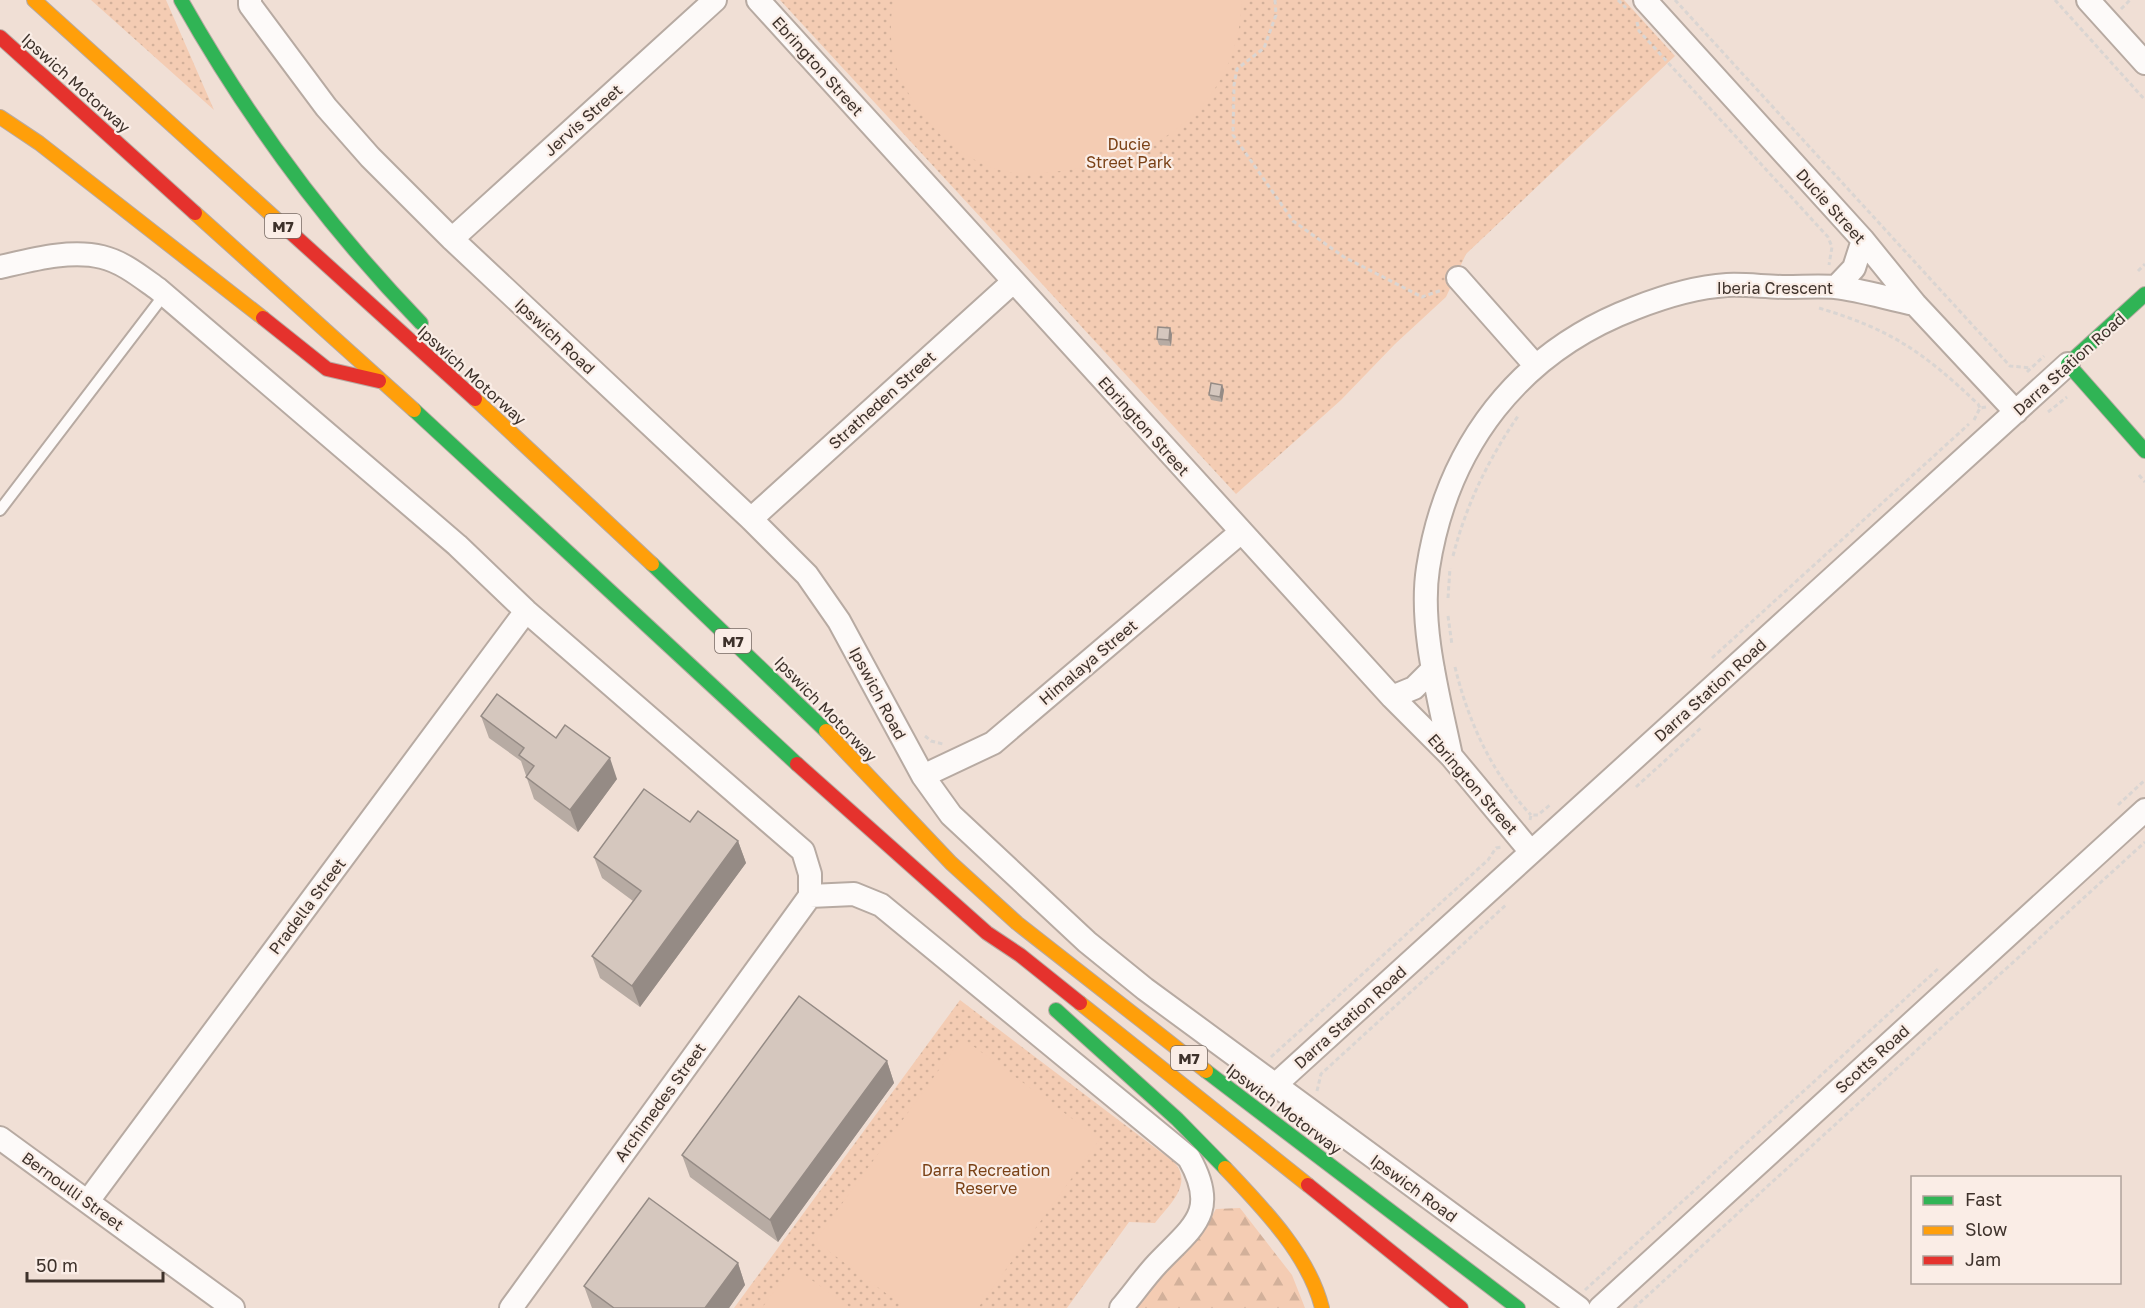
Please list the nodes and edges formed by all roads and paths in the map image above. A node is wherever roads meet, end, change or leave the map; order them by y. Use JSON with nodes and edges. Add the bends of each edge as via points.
{"nodes":[{"id":1,"x":34,"y":0,"type":"edge"},
{"id":2,"x":181,"y":0,"type":"edge"},
{"id":3,"x":250,"y":0,"type":"edge"},
{"id":4,"x":715,"y":0,"type":"edge"},
{"id":5,"x":758,"y":0,"type":"edge"},
{"id":6,"x":1275,"y":0,"type":"edge"},
{"id":7,"x":1618,"y":0,"type":"edge"},
{"id":8,"x":1675,"y":0,"type":"edge"},
{"id":9,"x":2055,"y":0,"type":"edge"},
{"id":10,"x":2088,"y":0,"type":"edge"},
{"id":11,"x":1638,"y":11,"type":"edge"},
{"id":12,"x":0,"y":37,"type":"edge"},
{"id":13,"x":2141,"y":49,"type":"edge"},
{"id":14,"x":2145,"y":100,"type":"edge"},
{"id":15,"x":0,"y":117,"type":"edge"},
{"id":16,"x":452,"y":239,"type":"junction"},
{"id":17,"x":1863,"y":240,"type":"junction"},
{"id":18,"x":2145,"y":264,"type":"edge"},
{"id":19,"x":0,"y":267,"type":"edge"},
{"id":20,"x":2132,"y":276,"type":"dead end"},
{"id":21,"x":1458,"y":278,"type":"joint"},
{"id":22,"x":1013,"y":282,"type":"junction"},
{"id":23,"x":1832,"y":287,"type":"junction"},
{"id":24,"x":161,"y":292,"type":"junction"},
{"id":25,"x":2145,"y":294,"type":"edge"},
{"id":26,"x":1915,"y":304,"type":"junction"},
{"id":27,"x":1811,"y":306,"type":"dead end"},
{"id":28,"x":1830,"y":311,"type":"junction"},
{"id":29,"x":429,"y":331,"type":"dead end"},
{"id":30,"x":2048,"y":352,"type":"dead end"},
{"id":31,"x":2068,"y":364,"type":"junction"},
{"id":32,"x":1535,"y":365,"type":"junction"},
{"id":33,"x":2031,"y":368,"type":"junction"},
{"id":34,"x":382,"y":382,"type":"junction"},
{"id":35,"x":2066,"y":397,"type":"dead end"},
{"id":36,"x":2008,"y":404,"type":"junction"},
{"id":37,"x":1980,"y":408,"type":"junction"},
{"id":38,"x":1520,"y":412,"type":"dead end"},
{"id":39,"x":2041,"y":419,"type":"dead end"},
{"id":40,"x":524,"y":422,"type":"dead end"},
{"id":41,"x":532,"y":451,"type":"junction"},
{"id":42,"x":2145,"y":451,"type":"edge"},
{"id":43,"x":0,"y":510,"type":"edge"},
{"id":44,"x":751,"y":519,"type":"junction"},
{"id":45,"x":1240,"y":532,"type":"junction"},
{"id":46,"x":526,"y":611,"type":"junction"},
{"id":47,"x":1452,"y":649,"type":"dead end"},
{"id":48,"x":1443,"y":664,"type":"junction"},
{"id":49,"x":1705,"y":664,"type":"dead end"},
{"id":50,"x":1392,"y":697,"type":"junction"},
{"id":51,"x":1703,"y":726,"type":"dead end"},
{"id":52,"x":1451,"y":756,"type":"junction"},
{"id":53,"x":923,"y":776,"type":"junction"},
{"id":54,"x":2145,"y":780,"type":"edge"},
{"id":55,"x":1635,"y":788,"type":"dead end"},
{"id":56,"x":1559,"y":798,"type":"dead end"},
{"id":57,"x":2114,"y":809,"type":"dead end"},
{"id":58,"x":2145,"y":810,"type":"edge"},
{"id":59,"x":1531,"y":815,"type":"junction"},
{"id":60,"x":1517,"y":834,"type":"junction"},
{"id":61,"x":2145,"y":842,"type":"edge"},
{"id":62,"x":1531,"y":852,"type":"junction"},
{"id":63,"x":810,"y":896,"type":"junction"},
{"id":64,"x":1511,"y":901,"type":"dead end"},
{"id":65,"x":987,"y":933,"type":"junction"},
{"id":66,"x":1010,"y":965,"type":"dead end"},
{"id":67,"x":1940,"y":967,"type":"dead end"},
{"id":68,"x":1050,"y":1004,"type":"dead end"},
{"id":69,"x":1261,"y":1057,"type":"dead end"},
{"id":70,"x":1274,"y":1086,"type":"junction"},
{"id":71,"x":1316,"y":1096,"type":"dead end"},
{"id":72,"x":0,"y":1138,"type":"edge"},
{"id":73,"x":88,"y":1201,"type":"junction"},
{"id":74,"x":1580,"y":1301,"type":"edge"},
{"id":75,"x":233,"y":1308,"type":"edge"},
{"id":76,"x":511,"y":1308,"type":"edge"},
{"id":77,"x":1121,"y":1308,"type":"edge"},
{"id":78,"x":1322,"y":1308,"type":"edge"},
{"id":79,"x":1461,"y":1308,"type":"edge"},
{"id":80,"x":1518,"y":1308,"type":"edge"},
{"id":81,"x":1600,"y":1308,"type":"edge"},
{"id":82,"x":1634,"y":1308,"type":"edge"}],
"edges":[{"from":1,"to":41,"type":"main road","name":"Ipswich Motorway","number":"M7"},
{"from":2,"to":29,"type":"main road","via":[[231,88],[283,165],[328,223]]},
{"from":3,"to":16,"type":"street","name":"Ipswich Road","via":[[326,107]]},
{"from":4,"to":16,"type":"street","name":"Jervis Street"},
{"from":5,"to":22,"type":"street","name":"Ebrington Street"},
{"from":6,"to":21,"type":"path","via":[[1276,15],[1264,48],[1237,69],[1233,135],[1293,221],[1344,257],[1422,297],[1440,292]]},
{"from":7,"to":11,"type":"path"},
{"from":8,"to":33,"type":"path","via":[[2010,366]]},
{"from":9,"to":14,"type":"path"},
{"from":10,"to":13,"type":"street"},
{"from":11,"to":17,"type":"street","name":"Ducie Street"},
{"from":11,"to":23,"type":"path","via":[[1639,30],[1828,237],[1832,247],[1827,274]]},
{"from":12,"to":34,"type":"main road","name":"Ipswich Motorway","number":"M7"},
{"from":15,"to":34,"type":"main road","via":[[39,143],[327,369]]},
{"from":16,"to":44,"type":"street","name":"Ipswich Road"},
{"from":17,"to":23,"type":"street","via":[[1854,268]]},
{"from":17,"to":26,"type":"street","name":"Ducie Street"},
{"from":18,"to":20,"type":"path"},
{"from":19,"to":24,"type":"street","via":[[62,256],[101,256],[128,268]]},
{"from":21,"to":32,"type":"street"},
{"from":22,"to":44,"type":"street","name":"Stratheden Street"},
{"from":22,"to":45,"type":"street","name":"Ebrington Street"},
{"from":23,"to":26,"type":"street","name":"Iberia Crescent"},
{"from":23,"to":28,"type":"path"},
{"from":23,"to":32,"type":"street","name":"Iberia Crescent","via":[[1726,285],[1664,297],[1574,337]]},
{"from":24,"to":43,"type":"lane"},
{"from":24,"to":46,"type":"street","via":[[456,545]]},
{"from":25,"to":31,"type":"main road","name":"Darra Station Road"},
{"from":26,"to":36,"type":"street","name":"Ducie Street"},
{"from":27,"to":28,"type":"path"},
{"from":28,"to":37,"type":"path","via":[[1860,320],[1918,350]]},
{"from":30,"to":33,"type":"path"},
{"from":31,"to":36,"type":"street","name":"Darra Station Road"},
{"from":31,"to":42,"type":"main road"},
{"from":32,"to":48,"type":"street","name":"Iberia Crescent","via":[[1491,411],[1464,452],[1440,514],[1428,569],[1428,629]]},
{"from":33,"to":36,"type":"path"},
{"from":34,"to":65,"type":"main road","name":"Ipswich Motorway","number":"M7"},
{"from":35,"to":39,"type":"path"},
{"from":36,"to":37,"type":"path"},
{"from":36,"to":62,"type":"street","name":"Darra Station Road"},
{"from":37,"to":49,"type":"path","via":[[1975,419]]},
{"from":38,"to":47,"type":"path","via":[[1496,448],[1459,530],[1447,605]]},
{"from":40,"to":41,"type":"main road"},
{"from":41,"to":80,"type":"main road","name":"Ipswich Motorway","number":"M7","via":[[801,705],[951,863],[1017,923]]},
{"from":44,"to":53,"type":"street","name":"Ipswich Road","via":[[807,575],[839,621]]},
{"from":45,"to":50,"type":"street","name":"Ebrington Street"},
{"from":45,"to":53,"type":"street","name":"Himalaya Street","via":[[993,743]]},
{"from":46,"to":63,"type":"street","via":[[803,851],[810,874]]},
{"from":46,"to":73,"type":"street","name":"Pradella Street"},
{"from":48,"to":50,"type":"street","via":[[1414,688]]},
{"from":48,"to":52,"type":"street","name":"Iberia Crescent"},
{"from":48,"to":59,"type":"path","via":[[1484,750]]},
{"from":50,"to":52,"type":"street","name":"Ebrington Street"},
{"from":51,"to":55,"type":"path"},
{"from":52,"to":60,"type":"street","name":"Ebrington Street"},
{"from":53,"to":70,"type":"street","name":"Ipswich Road","via":[[966,832],[1087,942]]},
{"from":54,"to":57,"type":"path"},
{"from":56,"to":59,"type":"path","via":[[1538,815]]},
{"from":58,"to":81,"type":"street","name":"Scotts Road"},
{"from":59,"to":60,"type":"path"},
{"from":60,"to":62,"type":"street","name":"Ebrington Street"},
{"from":60,"to":69,"type":"path","via":[[1504,847],[1496,848],[1488,860],[1279,1051],[1269,1058]]},
{"from":61,"to":82,"type":"path"},
{"from":62,"to":70,"type":"street","name":"Darra Station Road"},
{"from":63,"to":76,"type":"street","name":"Archimedes Street"},
{"from":63,"to":77,"type":"street","via":[[854,894],[881,905],[1189,1158],[1202,1180],[1203,1210],[1189,1233],[1155,1266]]},
{"from":64,"to":71,"type":"path","via":[[1321,1074]]},
{"from":65,"to":66,"type":"main road"},
{"from":65,"to":79,"type":"main road","name":"Ipswich Motorway","number":"M7","via":[[1209,1104]]},
{"from":67,"to":74,"type":"path"},
{"from":68,"to":78,"type":"main road","via":[[1240,1183],[1299,1258]]},
{"from":70,"to":74,"type":"street","name":"Ipswich Road"},
{"from":72,"to":73,"type":"street","name":"Bernoulli Street"},
{"from":73,"to":75,"type":"street","name":"Bernoulli Street"}]}
